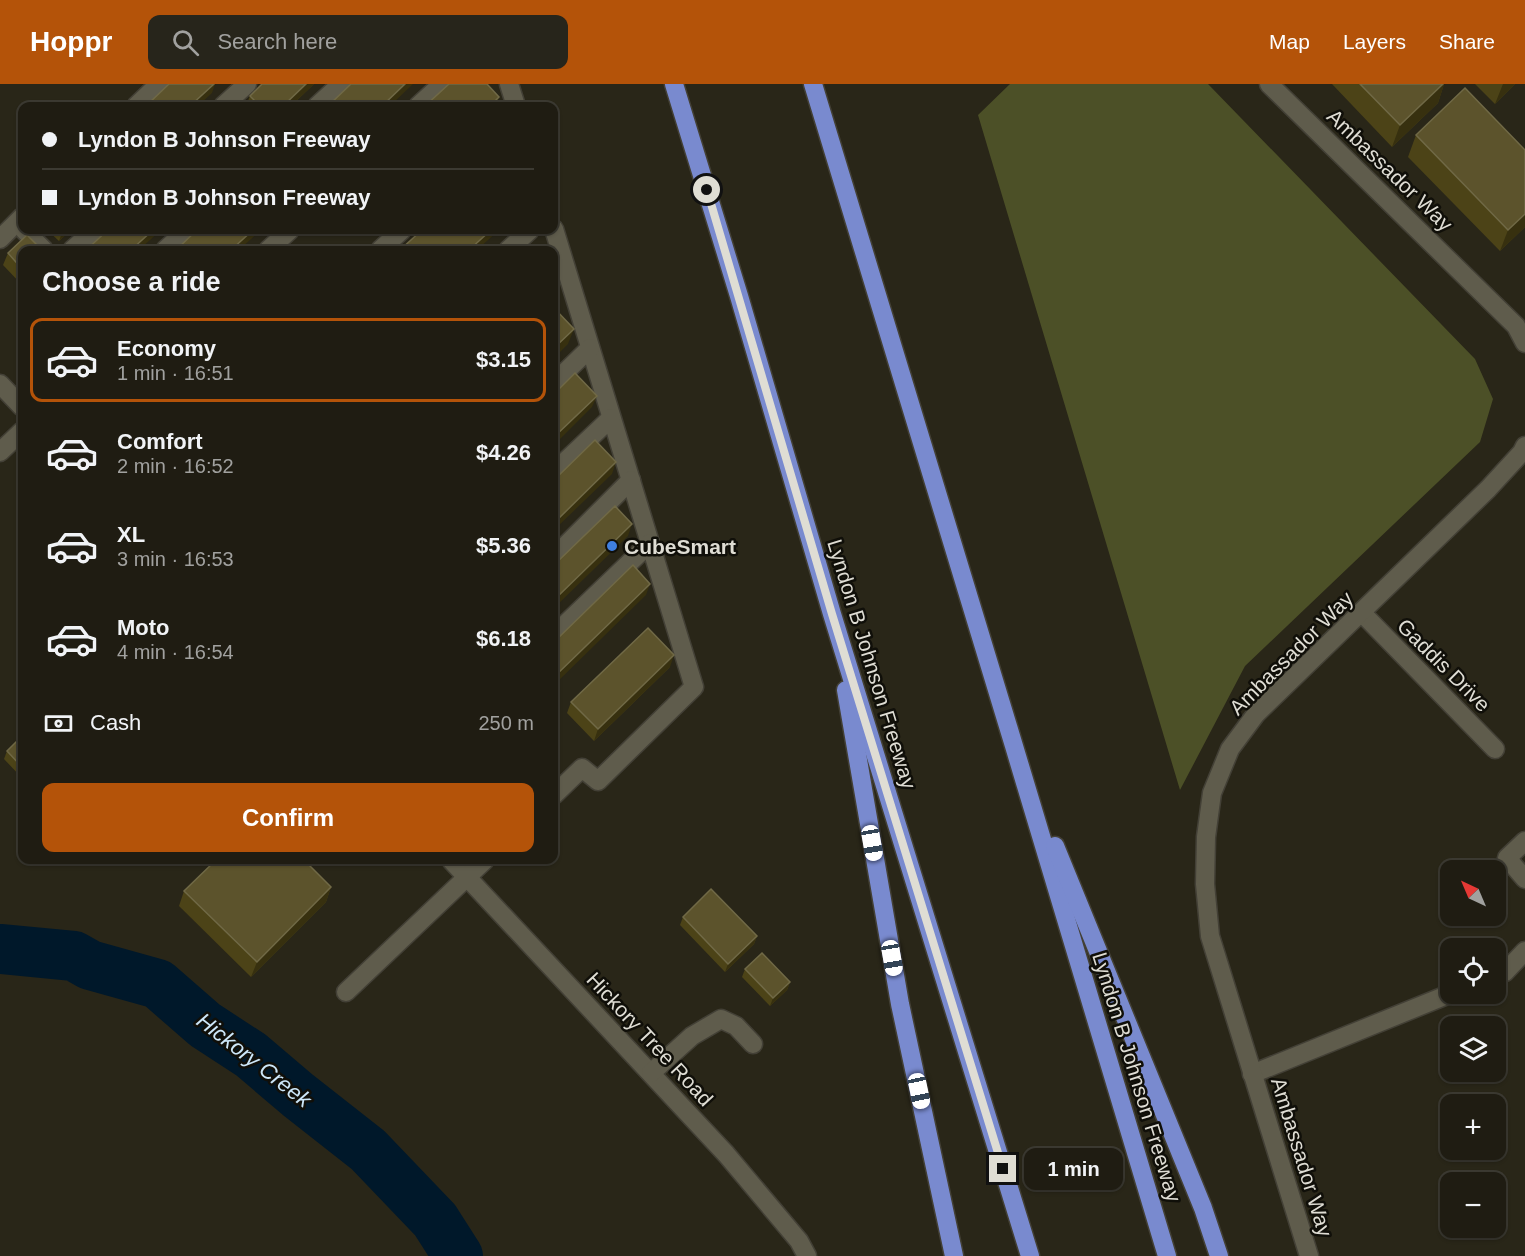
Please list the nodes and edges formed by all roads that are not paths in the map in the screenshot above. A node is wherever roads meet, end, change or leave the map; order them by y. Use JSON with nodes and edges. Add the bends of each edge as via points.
{"nodes":[{"id":1,"x":159,"y":84,"type":"edge"},
{"id":2,"x":247,"y":84,"type":"edge"},
{"id":3,"x":341,"y":84,"type":"edge"},
{"id":4,"x":442,"y":84,"type":"edge"},
{"id":5,"x":509,"y":84,"type":"edge"},
{"id":6,"x":674,"y":84,"type":"edge"},
{"id":7,"x":813,"y":84,"type":"edge"},
{"id":8,"x":1269,"y":84,"type":"edge"},
{"id":9,"x":140,"y":102,"type":"edge"},
{"id":10,"x":227,"y":102,"type":"edge"},
{"id":11,"x":321,"y":102,"type":"edge"},
{"id":12,"x":422,"y":102,"type":"edge"},
{"id":13,"x":515,"y":102,"type":"edge"},
{"id":14,"x":18,"y":227,"type":"edge"},
{"id":15,"x":30,"y":234,"type":"edge"},
{"id":16,"x":90,"y":234,"type":"edge"},
{"id":17,"x":183,"y":234,"type":"edge"},
{"id":18,"x":286,"y":234,"type":"edge"},
{"id":19,"x":398,"y":234,"type":"edge"},
{"id":20,"x":526,"y":234,"type":"edge"},
{"id":21,"x":556,"y":234,"type":"edge"},
{"id":22,"x":0,"y":239,"type":"edge"},
{"id":23,"x":41,"y":246,"type":"edge"},
{"id":24,"x":76,"y":246,"type":"edge"},
{"id":25,"x":169,"y":246,"type":"edge"},
{"id":26,"x":272,"y":246,"type":"edge"},
{"id":27,"x":384,"y":246,"type":"edge"},
{"id":28,"x":512,"y":246,"type":"edge"},
{"id":29,"x":1521,"y":321,"type":"edge"},
{"id":30,"x":1525,"y":343,"type":"edge"},
{"id":31,"x":590,"y":348,"type":"junction"},
{"id":32,"x":558,"y":379,"type":"edge"},
{"id":33,"x":0,"y":384,"type":"edge"},
{"id":34,"x":18,"y":403,"type":"edge"},
{"id":35,"x":611,"y":418,"type":"junction"},
{"id":36,"x":18,"y":435,"type":"edge"},
{"id":37,"x":1525,"y":446,"type":"edge"},
{"id":38,"x":0,"y":452,"type":"edge"},
{"id":39,"x":558,"y":468,"type":"edge"},
{"id":40,"x":631,"y":480,"type":"junction"},
{"id":41,"x":650,"y":543,"type":"junction"},
{"id":42,"x":558,"y":552,"type":"edge"},
{"id":43,"x":1362,"y":613,"type":"junction"},
{"id":44,"x":832,"y":614,"type":"junction"},
{"id":45,"x":558,"y":631,"type":"edge"},
{"id":46,"x":1014,"y":746,"type":"junction"},
{"id":47,"x":1495,"y":748,"type":"dead end"},
{"id":48,"x":558,"y":791,"type":"edge"},
{"id":49,"x":1525,"y":841,"type":"edge"},
{"id":50,"x":455,"y":864,"type":"edge"},
{"id":51,"x":480,"y":864,"type":"edge"},
{"id":52,"x":467,"y":876,"type":"junction"},
{"id":53,"x":1525,"y":879,"type":"edge"},
{"id":54,"x":1525,"y":951,"type":"edge"},
{"id":55,"x":1506,"y":971,"type":"edge"},
{"id":56,"x":346,"y":992,"type":"dead end"},
{"id":57,"x":1440,"y":998,"type":"edge"},
{"id":58,"x":753,"y":1044,"type":"dead end"},
{"id":59,"x":651,"y":1073,"type":"junction"},
{"id":60,"x":1252,"y":1074,"type":"junction"},
{"id":61,"x":807,"y":1256,"type":"edge"},
{"id":62,"x":954,"y":1256,"type":"edge"},
{"id":63,"x":1030,"y":1256,"type":"edge"},
{"id":64,"x":1167,"y":1256,"type":"edge"},
{"id":65,"x":1219,"y":1256,"type":"edge"},
{"id":66,"x":1309,"y":1256,"type":"edge"}],
"edges":[{"from":1,"to":9,"type":"street"},
{"from":2,"to":10,"type":"street"},
{"from":3,"to":11,"type":"street"},
{"from":4,"to":12,"type":"street"},
{"from":5,"to":13,"type":"street"},
{"from":6,"to":44,"type":"highway","name":"Lyndon B Johnson Freeway"},
{"from":7,"to":46,"type":"highway","name":"Lyndon B Johnson Freeway"},
{"from":8,"to":29,"type":"street","name":"Ambassador Way"},
{"from":14,"to":22,"type":"street"},
{"from":15,"to":23,"type":"street"},
{"from":16,"to":24,"type":"street"},
{"from":17,"to":25,"type":"street"},
{"from":18,"to":26,"type":"street"},
{"from":19,"to":27,"type":"street"},
{"from":20,"to":28,"type":"street"},
{"from":21,"to":31,"type":"street"},
{"from":29,"to":30,"type":"street","name":"Ambassador Way"},
{"from":31,"to":32,"type":"street"},
{"from":31,"to":35,"type":"street"},
{"from":33,"to":34,"type":"street"},
{"from":35,"to":39,"type":"street"},
{"from":35,"to":40,"type":"street"},
{"from":36,"to":38,"type":"street"},
{"from":37,"to":43,"type":"street","name":"Ambassador Way","via":[[1488,489]]},
{"from":40,"to":41,"type":"street"},
{"from":40,"to":42,"type":"street"},
{"from":41,"to":45,"type":"street"},
{"from":41,"to":48,"type":"street","via":[[694,687],[598,781],[582,768]]},
{"from":43,"to":47,"type":"street","name":"Gaddis Drive"},
{"from":43,"to":60,"type":"street","name":"Ambassador Way","via":[[1256,714],[1230,749],[1212,793],[1205,884],[1210,936]]},
{"from":44,"to":62,"type":"highway","via":[[900,1004]]},
{"from":44,"to":63,"type":"highway","name":"Lyndon B Johnson Freeway"},
{"from":46,"to":64,"type":"highway","name":"Lyndon B Johnson Freeway"},
{"from":46,"to":65,"type":"highway","via":[[1203,1208]]},
{"from":49,"to":53,"type":"street","via":[[1507,858]]},
{"from":50,"to":52,"type":"street","name":"Hickory Tree Road"},
{"from":51,"to":52,"type":"street"},
{"from":52,"to":56,"type":"street"},
{"from":52,"to":59,"type":"street","name":"Hickory Tree Road"},
{"from":54,"to":55,"type":"street"},
{"from":57,"to":60,"type":"street"},
{"from":58,"to":59,"type":"street","via":[[736,1026],[722,1019],[692,1036]]},
{"from":59,"to":61,"type":"street","name":"Hickory Tree Road","via":[[726,1154],[799,1241]]},
{"from":60,"to":66,"type":"street","name":"Ambassador Way"}]}
